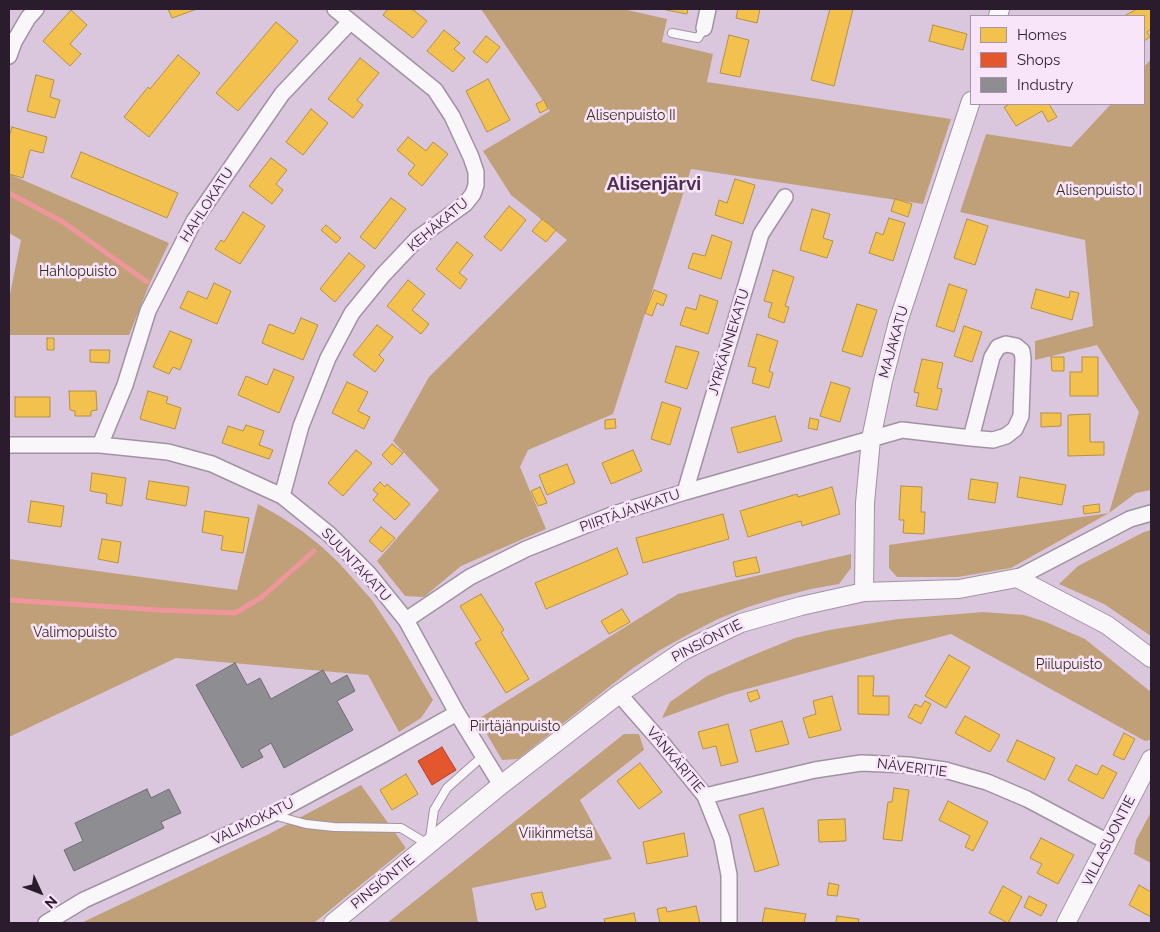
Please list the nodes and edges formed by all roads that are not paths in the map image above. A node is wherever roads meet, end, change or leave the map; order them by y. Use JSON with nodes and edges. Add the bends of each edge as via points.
{"nodes":[{"id":1,"x":36,"y":9,"type":"edge"},
{"id":2,"x":335,"y":9,"type":"edge"},
{"id":3,"x":708,"y":9,"type":"edge"},
{"id":4,"x":350,"y":22,"type":"junction"},
{"id":5,"x":704,"y":28,"type":"joint"},
{"id":6,"x":672,"y":32,"type":"dead end"},
{"id":7,"x":9,"y":56,"type":"edge"},
{"id":8,"x":970,"y":104,"type":"edge"},
{"id":9,"x":785,"y":198,"type":"dead end"},
{"id":10,"x":971,"y":438,"type":"junction"},
{"id":11,"x":870,"y":440,"type":"junction"},
{"id":12,"x":100,"y":444,"type":"junction"},
{"id":13,"x":9,"y":445,"type":"edge"},
{"id":14,"x":685,"y":492,"type":"junction"},
{"id":15,"x":282,"y":496,"type":"junction"},
{"id":16,"x":1151,"y":513,"type":"edge"},
{"id":17,"x":1017,"y":578,"type":"junction"},
{"id":18,"x":864,"y":592,"type":"junction"},
{"id":19,"x":406,"y":620,"type":"junction"},
{"id":20,"x":1151,"y":658,"type":"edge"},
{"id":21,"x":618,"y":694,"type":"junction"},
{"id":22,"x":457,"y":712,"type":"junction"},
{"id":23,"x":483,"y":756,"type":"junction"},
{"id":24,"x":1151,"y":759,"type":"edge"},
{"id":25,"x":501,"y":785,"type":"junction"},
{"id":26,"x":705,"y":796,"type":"junction"},
{"id":27,"x":271,"y":815,"type":"junction"},
{"id":28,"x":1108,"y":842,"type":"junction"},
{"id":29,"x":428,"y":845,"type":"junction"},
{"id":30,"x":46,"y":923,"type":"edge"},
{"id":31,"x":333,"y":923,"type":"edge"},
{"id":32,"x":729,"y":923,"type":"edge"},
{"id":33,"x":1066,"y":923,"type":"edge"}],
"edges":[{"from":1,"to":7,"type":"street","via":[[14,42]]},
{"from":2,"to":4,"type":"street","name":"KEHÄKATU"},
{"from":3,"to":5,"type":"street"},
{"from":4,"to":12,"type":"street","name":"HAHLOKATU","via":[[282,94],[194,221],[148,310],[125,385]]},
{"from":4,"to":15,"type":"street","name":"KEHÄKATU","via":[[434,90],[452,116],[471,157],[476,185],[465,204],[418,238],[352,313],[328,358],[301,426]]},
{"from":5,"to":6,"type":"lane","via":[[698,38]]},
{"from":8,"to":11,"type":"street","name":"MAJAKATU","via":[[898,322]]},
{"from":9,"to":14,"type":"street","name":"JYRKÄNNEKATU","via":[[761,234]]},
{"from":10,"to":10,"type":"street","name":"PIIRTÄJÄNKATU","via":[[993,440],[1015,429],[1021,416],[1023,359],[1022,351],[1016,346],[1006,344],[998,347],[992,357]]},
{"from":10,"to":11,"type":"street","name":"PIIRTÄJÄNKATU","via":[[902,430]]},
{"from":11,"to":14,"type":"street","name":"PIIRTÄJÄNKATU"},
{"from":11,"to":18,"type":"street","name":"MAJAKATU","via":[[864,503]]},
{"from":12,"to":13,"type":"street","name":"SUUNTAKATU"},
{"from":12,"to":15,"type":"street","name":"SUUNTAKATU","via":[[168,452],[212,464]]},
{"from":14,"to":19,"type":"street","name":"PIIRTÄJÄNKATU","via":[[614,514],[526,549],[470,576]]},
{"from":15,"to":19,"type":"street","name":"SUUNTAKATU","via":[[329,534],[368,573]]},
{"from":16,"to":17,"type":"street","name":"PINSIÖNTIE","via":[[1130,519]]},
{"from":17,"to":18,"type":"street","name":"PINSIÖNTIE","via":[[959,589]]},
{"from":17,"to":20,"type":"street","via":[[1107,625]]},
{"from":18,"to":21,"type":"street","name":"PINSIÖNTIE","via":[[741,623],[683,650]]},
{"from":19,"to":22,"type":"street","name":"SUUNTAKATU"},
{"from":21,"to":25,"type":"street","name":"PINSIÖNTIE"},
{"from":21,"to":26,"type":"street","name":"VÄNKÄRITIE"},
{"from":22,"to":23,"type":"street","name":"SUUNTAKATU"},
{"from":22,"to":27,"type":"street","name":"VALIMOKATU"},
{"from":23,"to":25,"type":"street","name":"SUUNTAKATU"},
{"from":23,"to":29,"type":"lane","via":[[447,788],[434,810]]},
{"from":24,"to":28,"type":"street","name":"VILLASUONTIE"},
{"from":25,"to":29,"type":"street","name":"PINSIÖNTIE"},
{"from":26,"to":28,"type":"street","name":"NÄVERITIE","via":[[824,768],[861,763],[908,765],[945,770],[987,782],[1027,799]]},
{"from":26,"to":32,"type":"street","name":"VÄNKÄRITIE","via":[[722,839],[729,875]]},
{"from":27,"to":29,"type":"lane","via":[[334,827],[401,828]]},
{"from":27,"to":30,"type":"street","name":"VALIMOKATU","via":[[84,900]]},
{"from":28,"to":33,"type":"street","name":"VILLASUONTIE"},
{"from":29,"to":31,"type":"street","name":"PINSIÖNTIE"}]}
